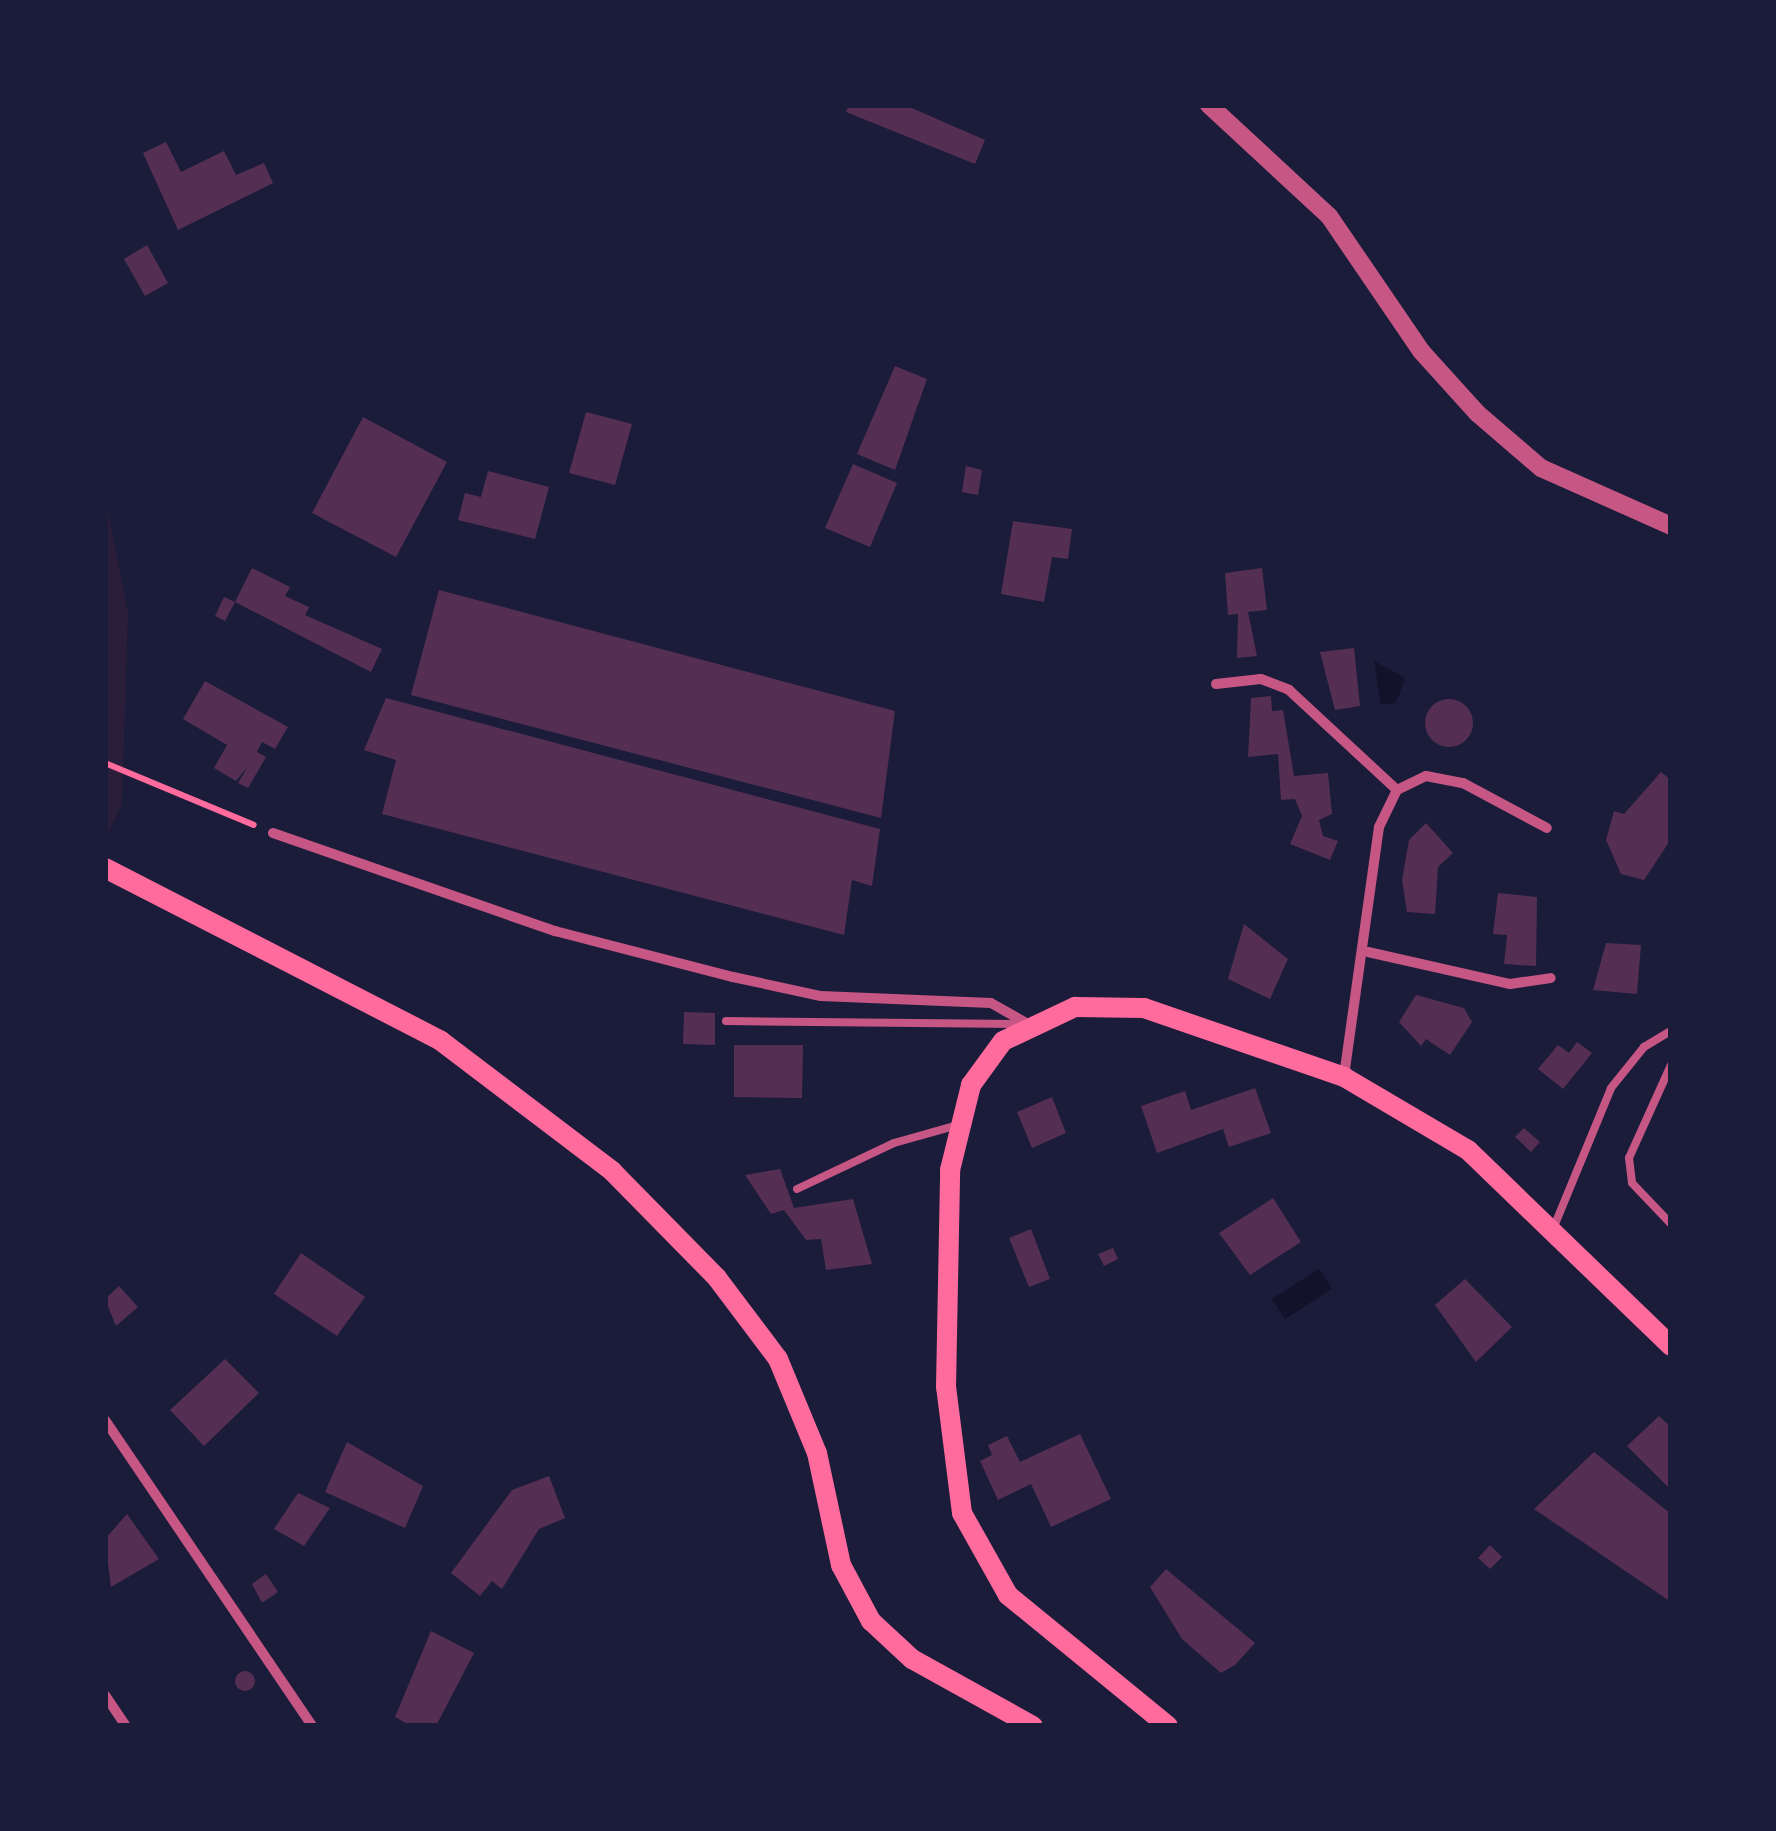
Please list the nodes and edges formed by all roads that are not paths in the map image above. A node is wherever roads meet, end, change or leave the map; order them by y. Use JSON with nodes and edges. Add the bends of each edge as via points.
{"nodes":[{"id":1,"x":1209,"y":105,"type":"edge"},
{"id":2,"x":1671,"y":526,"type":"edge"},
{"id":3,"x":1216,"y":684,"type":"dead end"},
{"id":4,"x":1398,"y":790,"type":"junction"},
{"id":5,"x":1547,"y":828,"type":"dead end"},
{"id":6,"x":273,"y":833,"type":"road end"},
{"id":7,"x":105,"y":868,"type":"edge"},
{"id":8,"x":1368,"y":952,"type":"junction"},
{"id":9,"x":1551,"y":978,"type":"dead end"},
{"id":10,"x":726,"y":1021,"type":"dead end"},
{"id":11,"x":1028,"y":1024,"type":"junction"},
{"id":12,"x":1671,"y":1031,"type":"edge"},
{"id":13,"x":1671,"y":1066,"type":"edge"},
{"id":14,"x":1344,"y":1078,"type":"junction"},
{"id":15,"x":958,"y":1125,"type":"junction"},
{"id":16,"x":797,"y":1189,"type":"dead end"},
{"id":17,"x":1671,"y":1224,"type":"edge"},
{"id":18,"x":1552,"y":1233,"type":"junction"},
{"id":19,"x":1671,"y":1346,"type":"edge"},
{"id":20,"x":106,"y":1424,"type":"edge"},
{"id":21,"x":105,"y":1696,"type":"edge"},
{"id":22,"x":126,"y":1726,"type":"edge"},
{"id":23,"x":312,"y":1726,"type":"edge"},
{"id":24,"x":1033,"y":1726,"type":"edge"},
{"id":25,"x":1168,"y":1726,"type":"edge"}],
"edges":[{"from":1,"to":2,"type":"street","via":[[1328,216],[1421,350],[1477,412],[1541,468]]},
{"from":3,"to":4,"type":"street","via":[[1262,679],[1289,690]]},
{"from":4,"to":5,"type":"street","via":[[1426,776],[1463,783]]},
{"from":4,"to":8,"type":"street","via":[[1379,827]]},
{"from":6,"to":11,"type":"street","via":[[555,931],[733,977],[821,996],[992,1002]]},
{"from":7,"to":24,"type":"main road","via":[[440,1041],[612,1171],[717,1278],[778,1360],[818,1453],[841,1565],[871,1621],[912,1659]]},
{"from":8,"to":9,"type":"street","via":[[1510,984]]},
{"from":8,"to":14,"type":"street"},
{"from":10,"to":11,"type":"lane"},
{"from":11,"to":14,"type":"main road","via":[[1111,1005],[1181,1015]]},
{"from":11,"to":15,"type":"main road","via":[[980,1068]]},
{"from":12,"to":18,"type":"lane","via":[[1644,1047],[1611,1088]]},
{"from":13,"to":17,"type":"lane","via":[[1629,1158],[1632,1183]]},
{"from":14,"to":18,"type":"main road","via":[[1443,1132]]},
{"from":15,"to":16,"type":"lane","via":[[894,1143]]},
{"from":15,"to":25,"type":"main road","via":[[946,1387],[962,1514],[1008,1595]]},
{"from":18,"to":19,"type":"main road"},
{"from":20,"to":23,"type":"street"},
{"from":21,"to":22,"type":"street"}]}
